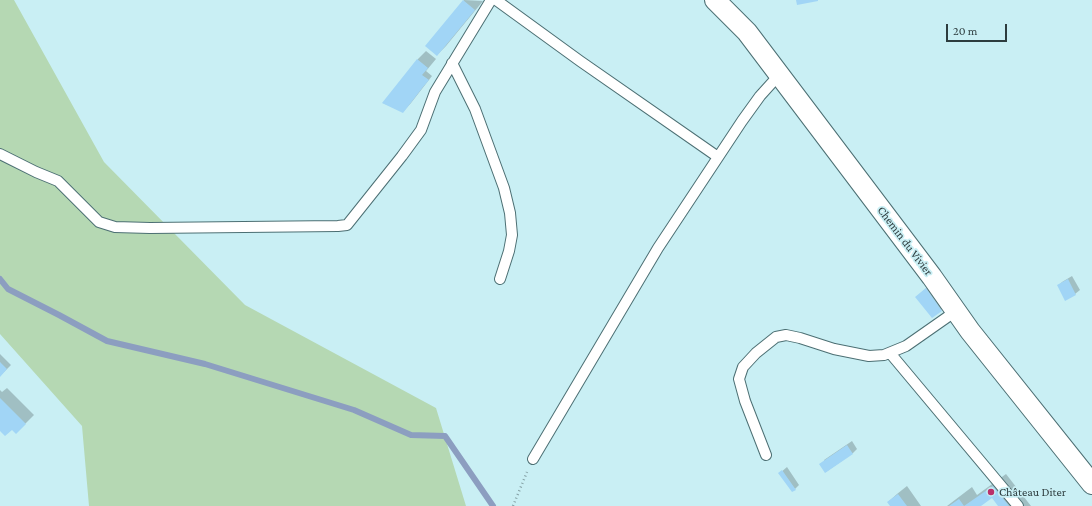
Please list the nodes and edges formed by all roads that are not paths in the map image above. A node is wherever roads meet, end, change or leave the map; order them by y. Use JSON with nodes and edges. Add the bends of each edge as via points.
{"nodes":[{"id":1,"x":491,"y":0,"type":"edge"},
{"id":2,"x":496,"y":0,"type":"edge"},
{"id":3,"x":715,"y":0,"type":"edge"},
{"id":4,"x":452,"y":64,"type":"junction"},
{"id":5,"x":779,"y":75,"type":"junction"},
{"id":6,"x":0,"y":154,"type":"edge"},
{"id":7,"x":718,"y":157,"type":"junction"},
{"id":8,"x":500,"y":279,"type":"dead end"},
{"id":9,"x":956,"y":310,"type":"junction"},
{"id":10,"x":890,"y":353,"type":"junction"},
{"id":11,"x":766,"y":455,"type":"dead end"},
{"id":12,"x":533,"y":459,"type":"road end"},
{"id":13,"x":1092,"y":484,"type":"edge"},
{"id":14,"x":1018,"y":506,"type":"edge"}],
"edges":[{"from":1,"to":4,"type":"lane"},
{"from":2,"to":7,"type":"lane"},
{"from":3,"to":5,"type":"street","name":"Chemin du Vivier","via":[[747,32]]},
{"from":4,"to":6,"type":"lane","via":[[435,92],[420,130],[346,225],[115,227],[99,222],[58,180]]},
{"from":4,"to":8,"type":"lane","via":[[475,109],[504,188],[510,213],[512,235]]},
{"from":5,"to":7,"type":"lane","via":[[760,96]]},
{"from":5,"to":9,"type":"street","name":"Chemin du Vivier"},
{"from":7,"to":12,"type":"lane","via":[[658,248]]},
{"from":9,"to":10,"type":"lane","via":[[906,346]]},
{"from":9,"to":13,"type":"street","name":"Chemin du Vivier"},
{"from":10,"to":11,"type":"lane","via":[[870,356],[834,350],[786,335],[776,337],[756,353],[743,367],[739,379]]},
{"from":10,"to":14,"type":"lane"}]}
